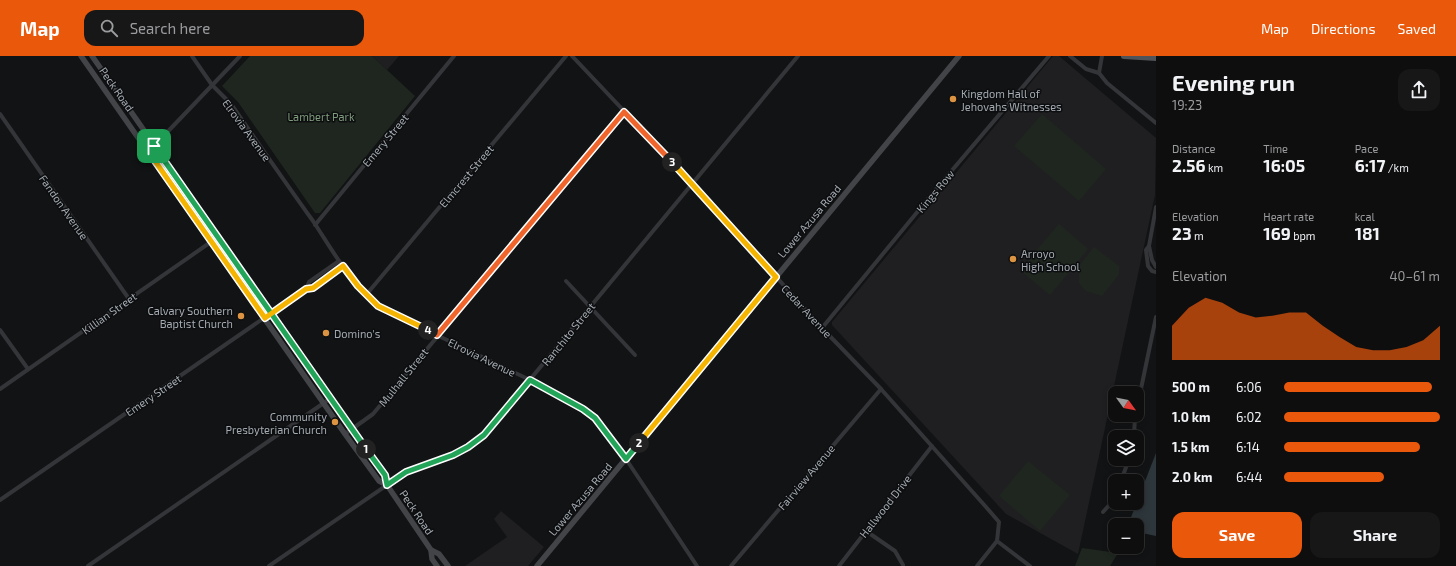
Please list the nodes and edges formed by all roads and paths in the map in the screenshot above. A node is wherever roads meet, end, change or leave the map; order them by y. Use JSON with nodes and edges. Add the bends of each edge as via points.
{"nodes":[{"id":1,"x":81,"y":56,"type":"edge"},
{"id":2,"x":92,"y":56,"type":"edge"},
{"id":3,"x":192,"y":56,"type":"edge"},
{"id":4,"x":240,"y":56,"type":"edge"},
{"id":5,"x":454,"y":56,"type":"edge"},
{"id":6,"x":566,"y":56,"type":"edge"},
{"id":7,"x":572,"y":56,"type":"edge"},
{"id":8,"x":798,"y":56,"type":"edge"},
{"id":9,"x":959,"y":56,"type":"edge"},
{"id":10,"x":1049,"y":56,"type":"edge"},
{"id":11,"x":1070,"y":56,"type":"edge"},
{"id":12,"x":1102,"y":56,"type":"edge"},
{"id":13,"x":1124,"y":56,"type":"edge"},
{"id":14,"x":1150,"y":57,"type":"edge"},
{"id":15,"x":1156,"y":58,"type":"edge"},
{"id":16,"x":1099,"y":73,"type":"junction"},
{"id":17,"x":212,"y":85,"type":"junction"},
{"id":18,"x":624,"y":112,"type":"junction"},
{"id":19,"x":0,"y":114,"type":"edge"},
{"id":20,"x":1156,"y":123,"type":"edge"},
{"id":21,"x":154,"y":146,"type":"junction"},
{"id":22,"x":148,"y":151,"type":"junction"},
{"id":23,"x":693,"y":184,"type":"junction"},
{"id":24,"x":1156,"y":208,"type":"edge"},
{"id":25,"x":315,"y":225,"type":"junction"},
{"id":26,"x":218,"y":237,"type":"junction"},
{"id":27,"x":211,"y":242,"type":"junction"},
{"id":28,"x":1149,"y":246,"type":"junction"},
{"id":29,"x":340,"y":261,"type":"junction"},
{"id":30,"x":343,"y":266,"type":"junction"},
{"id":31,"x":1156,"y":267,"type":"edge"},
{"id":32,"x":1156,"y":272,"type":"edge"},
{"id":33,"x":776,"y":277,"type":"junction"},
{"id":34,"x":566,"y":281,"type":"dead end"},
{"id":35,"x":306,"y":289,"type":"junction"},
{"id":36,"x":366,"y":295,"type":"junction"},
{"id":37,"x":129,"y":300,"type":"junction"},
{"id":38,"x":590,"y":307,"type":"junction"},
{"id":39,"x":272,"y":313,"type":"junction"},
{"id":40,"x":265,"y":318,"type":"junction"},
{"id":41,"x":1156,"y":318,"type":"edge"},
{"id":42,"x":822,"y":328,"type":"junction"},
{"id":43,"x":0,"y":330,"type":"edge"},
{"id":44,"x":437,"y":335,"type":"junction"},
{"id":45,"x":636,"y":355,"type":"dead end"},
{"id":46,"x":28,"y":369,"type":"junction"},
{"id":47,"x":530,"y":380,"type":"junction"},
{"id":48,"x":1142,"y":386,"type":"edge"},
{"id":49,"x":0,"y":389,"type":"edge"},
{"id":50,"x":881,"y":389,"type":"junction"},
{"id":51,"x":331,"y":398,"type":"junction"},
{"id":52,"x":324,"y":403,"type":"junction"},
{"id":53,"x":352,"y":429,"type":"junction"},
{"id":54,"x":345,"y":434,"type":"junction"},
{"id":55,"x":932,"y":446,"type":"junction"},
{"id":56,"x":626,"y":459,"type":"junction"},
{"id":57,"x":387,"y":485,"type":"junction"},
{"id":58,"x":0,"y":500,"type":"edge"},
{"id":59,"x":1108,"y":506,"type":"edge"},
{"id":60,"x":1103,"y":512,"type":"dead end"},
{"id":61,"x":866,"y":531,"type":"junction"},
{"id":62,"x":997,"y":541,"type":"junction"},
{"id":63,"x":431,"y":550,"type":"junction"},
{"id":64,"x":903,"y":565,"type":"dead end"},
{"id":65,"x":88,"y":566,"type":"edge"},
{"id":66,"x":268,"y":566,"type":"edge"},
{"id":67,"x":437,"y":566,"type":"edge"},
{"id":68,"x":448,"y":566,"type":"edge"},
{"id":69,"x":537,"y":566,"type":"edge"},
{"id":70,"x":697,"y":566,"type":"edge"},
{"id":71,"x":731,"y":566,"type":"edge"},
{"id":72,"x":838,"y":566,"type":"edge"},
{"id":73,"x":977,"y":566,"type":"edge"},
{"id":74,"x":1030,"y":566,"type":"edge"}],
"edges":[{"from":1,"to":22,"type":"main road","name":"Peck Road"},
{"from":2,"to":21,"type":"main road","name":"Peck Road"},
{"from":3,"to":17,"type":"street","name":"Elrovia Avenue"},
{"from":4,"to":17,"type":"street"},
{"from":5,"to":25,"type":"street","name":"Emery Street"},
{"from":6,"to":36,"type":"street","name":"Elmcrest Street"},
{"from":7,"to":18,"type":"street","name":"Cedar Avenue"},
{"from":8,"to":23,"type":"street","name":"Ranchito Street"},
{"from":9,"to":33,"type":"main road","name":"Lower Azusa Road"},
{"from":10,"to":42,"type":"street","name":"Kings Row"},
{"from":11,"to":16,"type":"street","via":[[1086,69]]},
{"from":12,"to":16,"type":"street"},
{"from":13,"to":14,"type":"main road"},
{"from":14,"to":15,"type":"main road"},
{"from":16,"to":20,"type":"street","via":[[1107,83]]},
{"from":17,"to":21,"type":"street"},
{"from":17,"to":25,"type":"street","name":"Elrovia Avenue","via":[[231,104]]},
{"from":18,"to":23,"type":"street","name":"Cedar Avenue"},
{"from":18,"to":44,"type":"street","name":"Mulhall Street"},
{"from":19,"to":37,"type":"street","name":"Fandon Avenue"},
{"from":21,"to":22,"type":"street"},
{"from":21,"to":26,"type":"main road","name":"Peck Road"},
{"from":22,"to":27,"type":"main road","name":"Peck Road"},
{"from":23,"to":33,"type":"street","name":"Cedar Avenue"},
{"from":23,"to":38,"type":"street","name":"Ranchito Street"},
{"from":24,"to":28,"type":"street"},
{"from":25,"to":29,"type":"street","name":"Elrovia Avenue"},
{"from":26,"to":27,"type":"street","name":"Killian Street"},
{"from":26,"to":39,"type":"main road","name":"Peck Road"},
{"from":27,"to":37,"type":"street","name":"Killian Street"},
{"from":27,"to":40,"type":"main road","name":"Peck Road"},
{"from":28,"to":31,"type":"street"},
{"from":28,"to":32,"type":"street","via":[[1146,250],[1148,266],[1152,272]]},
{"from":29,"to":30,"type":"street","name":"Elrovia Avenue"},
{"from":29,"to":35,"type":"street","name":"Emery Street","via":[[309,282]]},
{"from":30,"to":35,"type":"street","name":"Emery Street","via":[[313,288]]},
{"from":30,"to":36,"type":"street","name":"Elrovia Avenue"},
{"from":33,"to":42,"type":"street","name":"Cedar Avenue"},
{"from":33,"to":56,"type":"main road","name":"Lower Azusa Road"},
{"from":34,"to":38,"type":"street"},
{"from":35,"to":39,"type":"street","name":"Emery Street"},
{"from":36,"to":44,"type":"street","name":"Elrovia Avenue","via":[[390,313]]},
{"from":37,"to":46,"type":"street","name":"Killian Street"},
{"from":38,"to":45,"type":"street"},
{"from":38,"to":47,"type":"street","name":"Ranchito Street"},
{"from":39,"to":40,"type":"street","name":"Emery Street"},
{"from":39,"to":51,"type":"main road","name":"Peck Road"},
{"from":40,"to":52,"type":"main road","name":"Peck Road"},
{"from":40,"to":58,"type":"street","name":"Emery Street"},
{"from":41,"to":48,"type":"street"},
{"from":42,"to":50,"type":"street","name":"Cedar Avenue"},
{"from":43,"to":46,"type":"street"},
{"from":44,"to":47,"type":"street","name":"Elrovia Avenue"},
{"from":44,"to":53,"type":"street","name":"Mulhall Street","via":[[373,414]]},
{"from":46,"to":49,"type":"street","name":"Killian Street"},
{"from":47,"to":56,"type":"street","name":"Elrovia Avenue","via":[[595,418]]},
{"from":47,"to":57,"type":"street","name":"Ranchito Street","via":[[484,435],[468,447],[406,472]]},
{"from":50,"to":55,"type":"street","name":"Cedar Avenue"},
{"from":50,"to":71,"type":"street","name":"Fairview Avenue"},
{"from":51,"to":52,"type":"street"},
{"from":51,"to":53,"type":"main road","name":"Peck Road"},
{"from":52,"to":54,"type":"main road","name":"Peck Road"},
{"from":52,"to":65,"type":"street"},
{"from":53,"to":54,"type":"street","name":"Mulhall Street"},
{"from":53,"to":57,"type":"main road","name":"Peck Road","via":[[385,475]]},
{"from":54,"to":57,"type":"main road","name":"Peck Road","via":[[379,481]]},
{"from":55,"to":61,"type":"street","name":"Hallwood Drive"},
{"from":55,"to":62,"type":"street","name":"Cedar Avenue","via":[[999,522]]},
{"from":56,"to":69,"type":"main road","name":"Lower Azusa Road"},
{"from":56,"to":70,"type":"street","name":"Elrovia Avenue"},
{"from":57,"to":63,"type":"main road","name":"Peck Road"},
{"from":57,"to":66,"type":"street","name":"Ranchito Street"},
{"from":59,"to":60,"type":"street"},
{"from":61,"to":64,"type":"street","via":[[895,551]]},
{"from":61,"to":72,"type":"street","name":"Hallwood Drive"},
{"from":62,"to":73,"type":"street"},
{"from":62,"to":74,"type":"street"},
{"from":63,"to":67,"type":"main road","name":"Peck Road","via":[[432,559]]},
{"from":63,"to":68,"type":"main road","name":"Peck Road","via":[[439,554]]}]}
